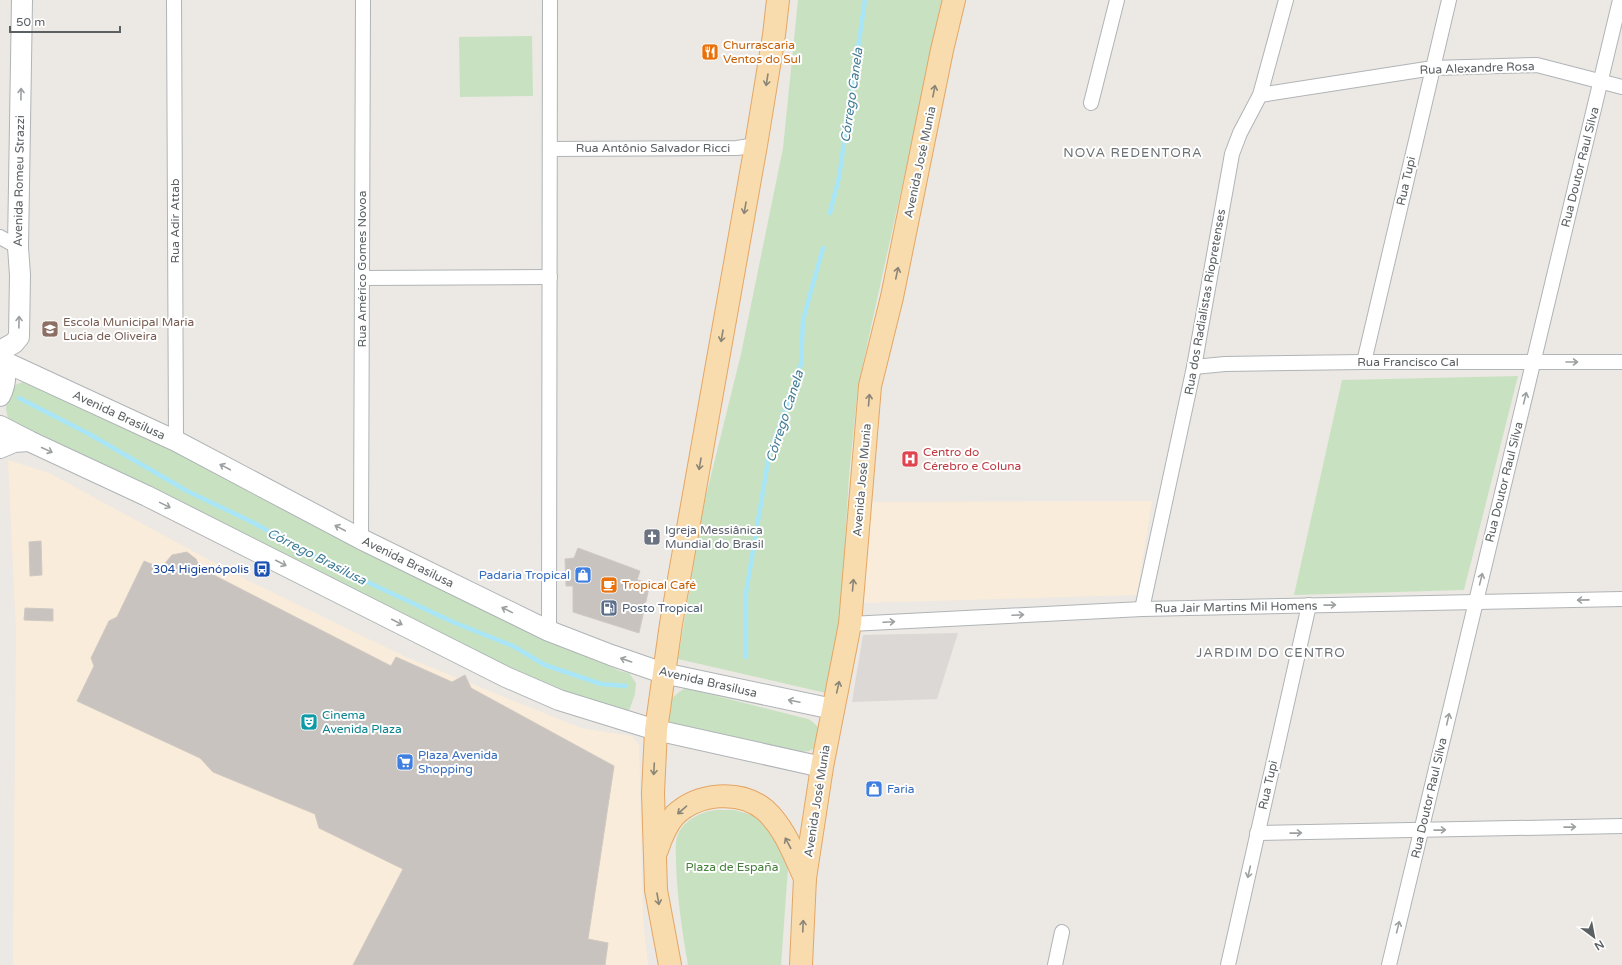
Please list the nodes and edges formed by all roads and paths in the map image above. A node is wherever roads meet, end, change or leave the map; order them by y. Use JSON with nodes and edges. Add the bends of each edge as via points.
{"nodes":[{"id":1,"x":22,"y":0,"type":"edge"},
{"id":2,"x":174,"y":0,"type":"edge"},
{"id":3,"x":363,"y":0,"type":"edge"},
{"id":4,"x":550,"y":0,"type":"edge"},
{"id":5,"x":778,"y":0,"type":"edge"},
{"id":6,"x":954,"y":0,"type":"edge"},
{"id":7,"x":1117,"y":0,"type":"edge"},
{"id":8,"x":1286,"y":0,"type":"edge"},
{"id":9,"x":1449,"y":0,"type":"edge"},
{"id":10,"x":1620,"y":0,"type":"edge"},
{"id":11,"x":1432,"y":68,"type":"junction"},
{"id":12,"x":1601,"y":81,"type":"junction"},
{"id":13,"x":1622,"y":87,"type":"edge"},
{"id":14,"x":1260,"y":95,"type":"junction"},
{"id":15,"x":1091,"y":103,"type":"dead end"},
{"id":16,"x":756,"y":145,"type":"junction"},
{"id":17,"x":550,"y":149,"type":"junction"},
{"id":18,"x":0,"y":237,"type":"edge"},
{"id":19,"x":18,"y":247,"type":"junction"},
{"id":20,"x":550,"y":277,"type":"junction"},
{"id":21,"x":362,"y":278,"type":"junction"},
{"id":22,"x":1,"y":356,"type":"edge"},
{"id":23,"x":1364,"y":362,"type":"junction"},
{"id":24,"x":1622,"y":362,"type":"edge"},
{"id":25,"x":1533,"y":363,"type":"junction"},
{"id":26,"x":1194,"y":367,"type":"junction"},
{"id":27,"x":0,"y":396,"type":"edge"},
{"id":28,"x":0,"y":426,"type":"edge"},
{"id":29,"x":29,"y":441,"type":"junction"},
{"id":30,"x":176,"y":441,"type":"junction"},
{"id":31,"x":0,"y":448,"type":"edge"},
{"id":32,"x":361,"y":539,"type":"junction"},
{"id":33,"x":1622,"y":599,"type":"edge"},
{"id":34,"x":1476,"y":601,"type":"junction"},
{"id":35,"x":1309,"y":605,"type":"junction"},
{"id":36,"x":1142,"y":609,"type":"junction"},
{"id":37,"x":850,"y":624,"type":"junction"},
{"id":38,"x":549,"y":631,"type":"junction"},
{"id":39,"x":663,"y":673,"type":"junction"},
{"id":40,"x":833,"y":709,"type":"junction"},
{"id":41,"x":656,"y":730,"type":"junction"},
{"id":42,"x":822,"y":768,"type":"junction"},
{"id":43,"x":1622,"y":826,"type":"edge"},
{"id":44,"x":1421,"y":830,"type":"junction"},
{"id":45,"x":1257,"y":834,"type":"junction"},
{"id":46,"x":655,"y":857,"type":"junction"},
{"id":47,"x":805,"y":878,"type":"junction"},
{"id":48,"x":1062,"y":932,"type":"dead end"},
{"id":49,"x":670,"y":965,"type":"edge"},
{"id":50,"x":801,"y":965,"type":"edge"},
{"id":51,"x":1055,"y":965,"type":"edge"},
{"id":52,"x":1228,"y":965,"type":"edge"},
{"id":53,"x":1389,"y":965,"type":"edge"}],
"edges":[{"from":19,"to":1,"type":"main road","name":"Avenida Romeu Strazzi","one_way":true},
{"from":2,"to":30,"type":"street","name":"Rua Adir Attab"},
{"from":3,"to":21,"type":"street","name":"Rua Américo Gomes Novoa"},
{"from":4,"to":17,"type":"street"},
{"from":5,"to":16,"type":"main road","one_way":true},
{"from":37,"to":6,"type":"main road","name":"Avenida José Munia","one_way":true,"via":[[870,386],[892,297]]},
{"from":7,"to":15,"type":"street"},
{"from":8,"to":14,"type":"street","name":"Rua dos Radialistas Riopretenses"},
{"from":9,"to":11,"type":"street","name":"Rua Tupi"},
{"from":10,"to":12,"type":"street","name":"Rua Doutor Raul Silva"},
{"from":11,"to":12,"type":"street","name":"Rua Alexandre Rosa","via":[[1537,65]]},
{"from":11,"to":14,"type":"street","name":"Rua Alexandre Rosa"},
{"from":11,"to":23,"type":"street","name":"Rua Tupi"},
{"from":12,"to":13,"type":"street","name":"Rua Alexandre Rosa"},
{"from":12,"to":25,"type":"street","name":"Rua Doutor Raul Silva"},
{"from":14,"to":26,"type":"street","name":"Rua dos Radialistas Riopretenses","via":[[1240,132],[1232,154]]},
{"from":16,"to":17,"type":"street","name":"Rua Antônio Salvador Ricci","via":[[737,148]]},
{"from":16,"to":39,"type":"main road","one_way":true},
{"from":17,"to":20,"type":"street"},
{"from":18,"to":19,"type":"street"},
{"from":22,"to":19,"type":"main road","name":"Avenida Romeu Strazzi","one_way":true,"via":[[19,337]]},
{"from":20,"to":21,"type":"street"},
{"from":20,"to":38,"type":"street"},
{"from":21,"to":32,"type":"street","name":"Rua Américo Gomes Novoa"},
{"from":22,"to":27,"type":"main road","via":[[6,376]]},
{"from":22,"to":30,"type":"main road","name":"Avenida Brasilusa"},
{"from":23,"to":25,"type":"street","name":"Rua Francisco Cal"},
{"from":23,"to":26,"type":"street","name":"Rua Francisco Cal","via":[[1225,364]]},
{"from":25,"to":24,"type":"street","name":"Rua Francisco Cal","one_way":true},
{"from":34,"to":25,"type":"street","name":"Rua Doutor Raul Silva","one_way":true},
{"from":26,"to":36,"type":"street","name":"Rua dos Radialistas Riopretenses"},
{"from":28,"to":29,"type":"main road"},
{"from":29,"to":31,"type":"main road","via":[[14,442]]},
{"from":29,"to":41,"type":"main road","one_way":true,"via":[[147,496],[506,676],[559,700]]},
{"from":32,"to":30,"type":"main road","name":"Avenida Brasilusa","one_way":true},
{"from":38,"to":32,"type":"main road","name":"Avenida Brasilusa","one_way":true},
{"from":33,"to":34,"type":"street","name":"Rua Jair Martins Mil Homens","one_way":true},
{"from":35,"to":34,"type":"street","name":"Rua Jair Martins Mil Homens","one_way":true},
{"from":44,"to":34,"type":"street","name":"Rua Doutor Raul Silva","one_way":true},
{"from":35,"to":36,"type":"street","name":"Rua Jair Martins Mil Homens"},
{"from":35,"to":45,"type":"street","name":"Rua Tupi"},
{"from":37,"to":36,"type":"street","name":"Rua Jair Martins Mil Homens","one_way":true},
{"from":40,"to":37,"type":"main road","name":"Avenida José Munia","one_way":true},
{"from":39,"to":38,"type":"main road","name":"Avenida Brasilusa","one_way":true},
{"from":40,"to":39,"type":"main road","name":"Avenida Brasilusa","one_way":true},
{"from":39,"to":41,"type":"main road"},
{"from":40,"to":42,"type":"main road","name":"Avenida José Munia"},
{"from":41,"to":42,"type":"main road"},
{"from":41,"to":46,"type":"main road","one_way":true,"via":[[653,793]]},
{"from":42,"to":47,"type":"main road","name":"Avenida José Munia"},
{"from":44,"to":43,"type":"street","one_way":true},
{"from":45,"to":44,"type":"street","one_way":true},
{"from":53,"to":44,"type":"street","name":"Rua Doutor Raul Silva","one_way":true},
{"from":45,"to":52,"type":"street","name":"Rua Tupi","one_way":true},
{"from":47,"to":46,"type":"main road","one_way":true,"via":[[789,843],[772,817],[749,801],[725,796],[699,800],[675,816],[665,831]]},
{"from":46,"to":49,"type":"main road","one_way":true,"via":[[656,890]]},
{"from":50,"to":47,"type":"main road","name":"Avenida José Munia","one_way":true},
{"from":48,"to":51,"type":"street"}]}
